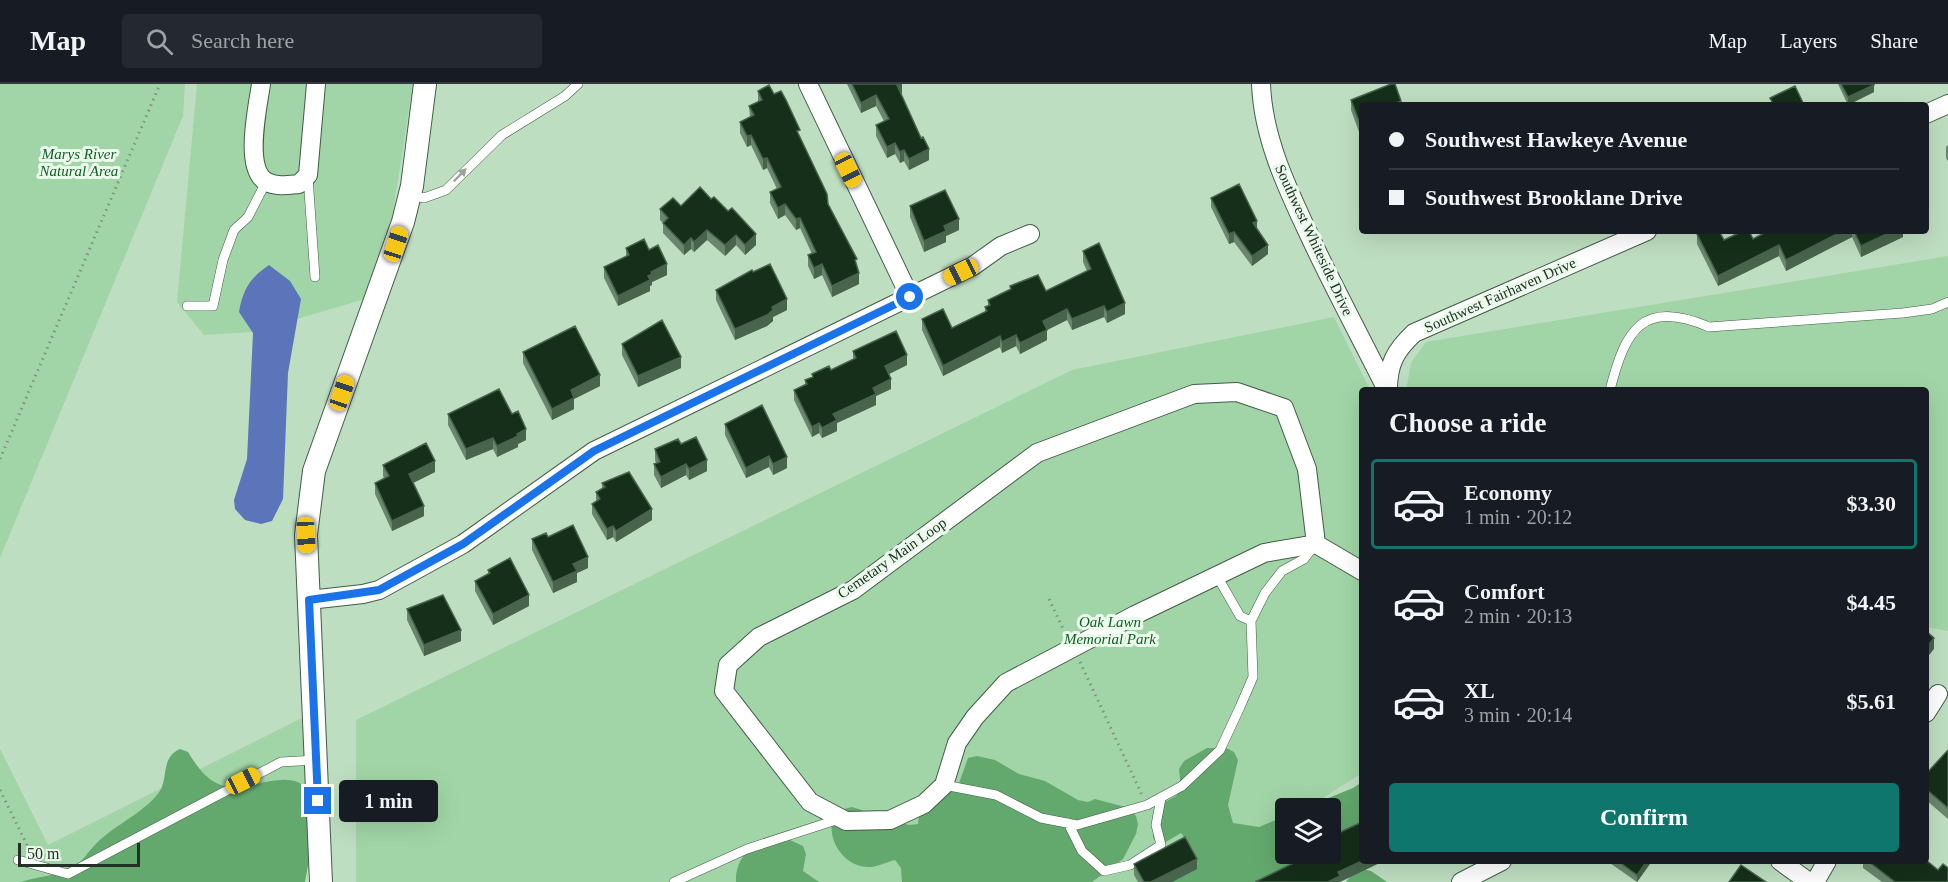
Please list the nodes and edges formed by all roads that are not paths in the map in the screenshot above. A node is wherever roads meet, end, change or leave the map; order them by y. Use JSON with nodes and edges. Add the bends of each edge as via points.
{"nodes":[{"id":1,"x":261,"y":84,"type":"edge"},
{"id":2,"x":316,"y":84,"type":"edge"},
{"id":3,"x":425,"y":84,"type":"edge"},
{"id":4,"x":578,"y":84,"type":"edge"},
{"id":5,"x":808,"y":84,"type":"edge"},
{"id":6,"x":1261,"y":84,"type":"edge"},
{"id":7,"x":1948,"y":104,"type":"edge"},
{"id":8,"x":1929,"y":113,"type":"edge"},
{"id":9,"x":308,"y":175,"type":"junction"},
{"id":10,"x":266,"y":182,"type":"junction"},
{"id":11,"x":410,"y":195,"type":"junction"},
{"id":12,"x":1030,"y":234,"type":"dead end"},
{"id":13,"x":1640,"y":234,"type":"edge"},
{"id":14,"x":315,"y":277,"type":"dead end"},
{"id":15,"x":910,"y":297,"type":"junction"},
{"id":16,"x":1948,"y":302,"type":"edge"},
{"id":17,"x":187,"y":306,"type":"dead end"},
{"id":18,"x":1386,"y":387,"type":"edge"},
{"id":19,"x":1388,"y":387,"type":"edge"},
{"id":20,"x":1611,"y":387,"type":"edge"},
{"id":21,"x":1316,"y":544,"type":"junction"},
{"id":22,"x":1359,"y":569,"type":"edge"},
{"id":23,"x":1217,"y":576,"type":"junction"},
{"id":24,"x":309,"y":600,"type":"junction"},
{"id":25,"x":1251,"y":621,"type":"junction"},
{"id":26,"x":1938,"y":694,"type":"dead end"},
{"id":27,"x":1929,"y":708,"type":"edge"},
{"id":28,"x":316,"y":760,"type":"junction"},
{"id":29,"x":944,"y":785,"type":"junction"},
{"id":30,"x":1161,"y":798,"type":"junction"},
{"id":31,"x":842,"y":819,"type":"junction"},
{"id":32,"x":1068,"y":823,"type":"junction"},
{"id":33,"x":18,"y":860,"type":"dead end"},
{"id":34,"x":1496,"y":864,"type":"edge"},
{"id":35,"x":1784,"y":864,"type":"edge"},
{"id":36,"x":1825,"y":864,"type":"edge"},
{"id":37,"x":321,"y":882,"type":"edge"},
{"id":38,"x":674,"y":882,"type":"edge"},
{"id":39,"x":1461,"y":882,"type":"edge"},
{"id":40,"x":1809,"y":882,"type":"edge"},
{"id":41,"x":1815,"y":882,"type":"edge"}],
"edges":[{"from":1,"to":10,"type":"street","via":[[252,158],[259,176]]},
{"from":2,"to":9,"type":"street"},
{"from":3,"to":11,"type":"street"},
{"from":11,"to":4,"type":"lane","one_way":true,"via":[[424,198],[446,190],[493,142]]},
{"from":5,"to":15,"type":"street"},
{"from":6,"to":18,"type":"street","name":"Southwest Whiteside Drive","via":[[1278,165]]},
{"from":7,"to":8,"type":"street"},
{"from":9,"to":10,"type":"street","via":[[299,184],[280,186]]},
{"from":9,"to":14,"type":"lane"},
{"from":10,"to":17,"type":"lane","via":[[248,217],[234,230],[222,260],[213,306]]},
{"from":11,"to":24,"type":"street","via":[[389,266],[314,471],[306,535]]},
{"from":12,"to":15,"type":"street"},
{"from":13,"to":19,"type":"street","name":"Southwest Fairhaven Drive","via":[[1414,333],[1392,359]]},
{"from":15,"to":24,"type":"street","via":[[594,451],[463,544],[379,590]]},
{"from":16,"to":20,"type":"lane","via":[[1932,309],[1903,313],[1709,327],[1685,317],[1654,318],[1634,329],[1621,349]]},
{"from":21,"to":22,"type":"street"},
{"from":21,"to":23,"type":"street","via":[[1264,553]]},
{"from":21,"to":25,"type":"lane","via":[[1305,559],[1282,571]]},
{"from":21,"to":31,"type":"street","name":"Cemetary Main Loop","via":[[1307,469],[1284,408],[1237,392],[1194,394],[1037,453],[853,590],[759,638],[728,665],[724,692],[810,802]]},
{"from":23,"to":25,"type":"lane","via":[[1240,616]]},
{"from":23,"to":29,"type":"street","via":[[1006,683],[957,743]]},
{"from":24,"to":28,"type":"street"},
{"from":25,"to":30,"type":"lane","via":[[1253,677],[1220,750],[1182,786]]},
{"from":26,"to":27,"type":"street"},
{"from":28,"to":33,"type":"lane","via":[[282,762],[68,874]]},
{"from":28,"to":37,"type":"street"},
{"from":29,"to":31,"type":"street","name":"Cemetary Main Loop","via":[[924,804],[890,820]]},
{"from":29,"to":32,"type":"lane","via":[[996,795],[1041,818]]},
{"from":30,"to":32,"type":"lane","via":[[1111,817],[1077,825]]},
{"from":30,"to":32,"type":"lane","via":[[1156,825],[1161,845],[1130,865],[1104,871],[1082,851]]},
{"from":31,"to":38,"type":"lane","via":[[747,849]]},
{"from":34,"to":39,"type":"street"},
{"from":35,"to":40,"type":"street"},
{"from":36,"to":41,"type":"street"}]}
